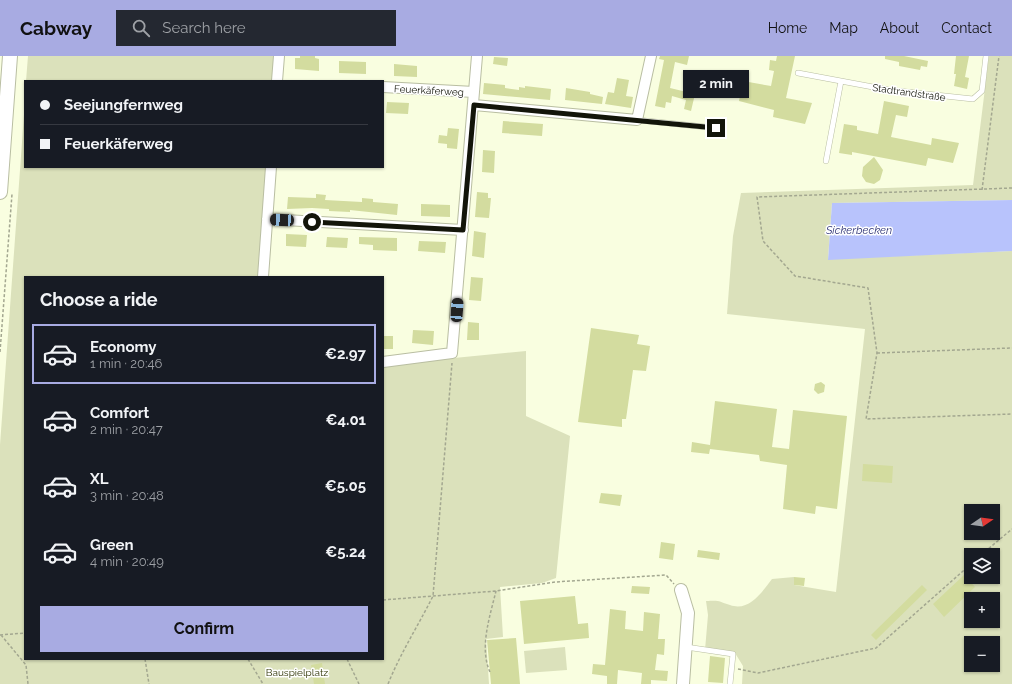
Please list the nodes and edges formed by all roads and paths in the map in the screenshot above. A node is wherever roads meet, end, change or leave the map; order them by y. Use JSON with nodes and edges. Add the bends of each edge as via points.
{"nodes":[{"id":1,"x":10,"y":56,"type":"edge"},
{"id":2,"x":279,"y":56,"type":"edge"},
{"id":3,"x":477,"y":56,"type":"edge"},
{"id":4,"x":651,"y":56,"type":"edge"},
{"id":5,"x":986,"y":56,"type":"edge"},
{"id":6,"x":999,"y":56,"type":"edge"},
{"id":7,"x":798,"y":72,"type":"dead end"},
{"id":8,"x":277,"y":80,"type":"edge"},
{"id":9,"x":841,"y":81,"type":"junction"},
{"id":10,"x":384,"y":87,"type":"edge"},
{"id":11,"x":474,"y":92,"type":"junction"},
{"id":12,"x":474,"y":105,"type":"junction"},
{"id":13,"x":637,"y":120,"type":"junction"},
{"id":14,"x":716,"y":128,"type":"dead end"},
{"id":15,"x":826,"y":161,"type":"dead end"},
{"id":16,"x":271,"y":168,"type":"edge"},
{"id":17,"x":1012,"y":188,"type":"edge"},
{"id":18,"x":982,"y":190,"type":"junction"},
{"id":19,"x":6,"y":192,"type":"edge"},
{"id":20,"x":267,"y":219,"type":"junction"},
{"id":21,"x":463,"y":230,"type":"junction"},
{"id":22,"x":263,"y":276,"type":"edge"},
{"id":23,"x":1012,"y":348,"type":"edge"},
{"id":24,"x":0,"y":352,"type":"edge"},
{"id":25,"x":452,"y":353,"type":"junction"},
{"id":26,"x":877,"y":353,"type":"junction"},
{"id":27,"x":384,"y":362,"type":"edge"},
{"id":28,"x":1012,"y":414,"type":"edge"},
{"id":29,"x":1012,"y":529,"type":"edge"},
{"id":30,"x":989,"y":548,"type":"edge"},
{"id":31,"x":964,"y":570,"type":"edge"},
{"id":32,"x":681,"y":590,"type":"joint"},
{"id":33,"x":496,"y":591,"type":"junction"},
{"id":34,"x":433,"y":596,"type":"junction"},
{"id":35,"x":384,"y":600,"type":"edge"},
{"id":36,"x":24,"y":633,"type":"edge"},
{"id":37,"x":1,"y":635,"type":"edge"},
{"id":38,"x":686,"y":647,"type":"junction"},
{"id":39,"x":145,"y":660,"type":"edge"},
{"id":40,"x":249,"y":660,"type":"edge"},
{"id":41,"x":347,"y":660,"type":"edge"},
{"id":42,"x":732,"y":667,"type":"junction"},
{"id":43,"x":490,"y":672,"type":"dead end"},
{"id":44,"x":28,"y":684,"type":"edge"},
{"id":45,"x":149,"y":684,"type":"edge"},
{"id":46,"x":263,"y":684,"type":"edge"},
{"id":47,"x":359,"y":684,"type":"edge"},
{"id":48,"x":388,"y":684,"type":"edge"},
{"id":49,"x":683,"y":684,"type":"edge"},
{"id":50,"x":730,"y":684,"type":"edge"}],
"edges":[{"from":1,"to":19,"type":"main road"},
{"from":2,"to":8,"type":"street"},
{"from":3,"to":11,"type":"street"},
{"from":4,"to":13,"type":"street"},
{"from":5,"to":9,"type":"lane","name":"Stadtrandstraße","via":[[982,91],[973,99],[889,90]]},
{"from":6,"to":18,"type":"path"},
{"from":7,"to":9,"type":"lane","name":"Stadtrandstraße"},
{"from":9,"to":15,"type":"lane"},
{"from":10,"to":11,"type":"street","name":"Feuerkäferweg"},
{"from":11,"to":12,"type":"street"},
{"from":12,"to":13,"type":"street","name":"Feuerkäferweg"},
{"from":12,"to":21,"type":"street"},
{"from":13,"to":14,"type":"lane","name":"Feuerkäferweg"},
{"from":16,"to":20,"type":"street"},
{"from":17,"to":18,"type":"path"},
{"from":18,"to":26,"type":"path","via":[[757,197],[763,241],[795,276],[868,288]]},
{"from":19,"to":24,"type":"path"},
{"from":20,"to":21,"type":"street"},
{"from":20,"to":22,"type":"street"},
{"from":21,"to":25,"type":"street"},
{"from":23,"to":26,"type":"path"},
{"from":25,"to":27,"type":"street"},
{"from":25,"to":34,"type":"path"},
{"from":26,"to":28,"type":"path","via":[[866,419]]},
{"from":29,"to":30,"type":"path"},
{"from":31,"to":42,"type":"path","via":[[876,648],[758,673]]},
{"from":32,"to":33,"type":"path","via":[[666,575],[555,582]]},
{"from":32,"to":38,"type":"street","via":[[688,613]]},
{"from":33,"to":34,"type":"path"},
{"from":33,"to":43,"type":"path","via":[[485,649]]},
{"from":34,"to":35,"type":"path"},
{"from":34,"to":48,"type":"path","via":[[398,658]]},
{"from":36,"to":37,"type":"path"},
{"from":37,"to":44,"type":"path","via":[[26,665]]},
{"from":38,"to":42,"type":"lane","via":[[733,654]]},
{"from":38,"to":49,"type":"street"},
{"from":39,"to":45,"type":"path"},
{"from":40,"to":46,"type":"path"},
{"from":41,"to":47,"type":"path"},
{"from":42,"to":50,"type":"lane"}]}
